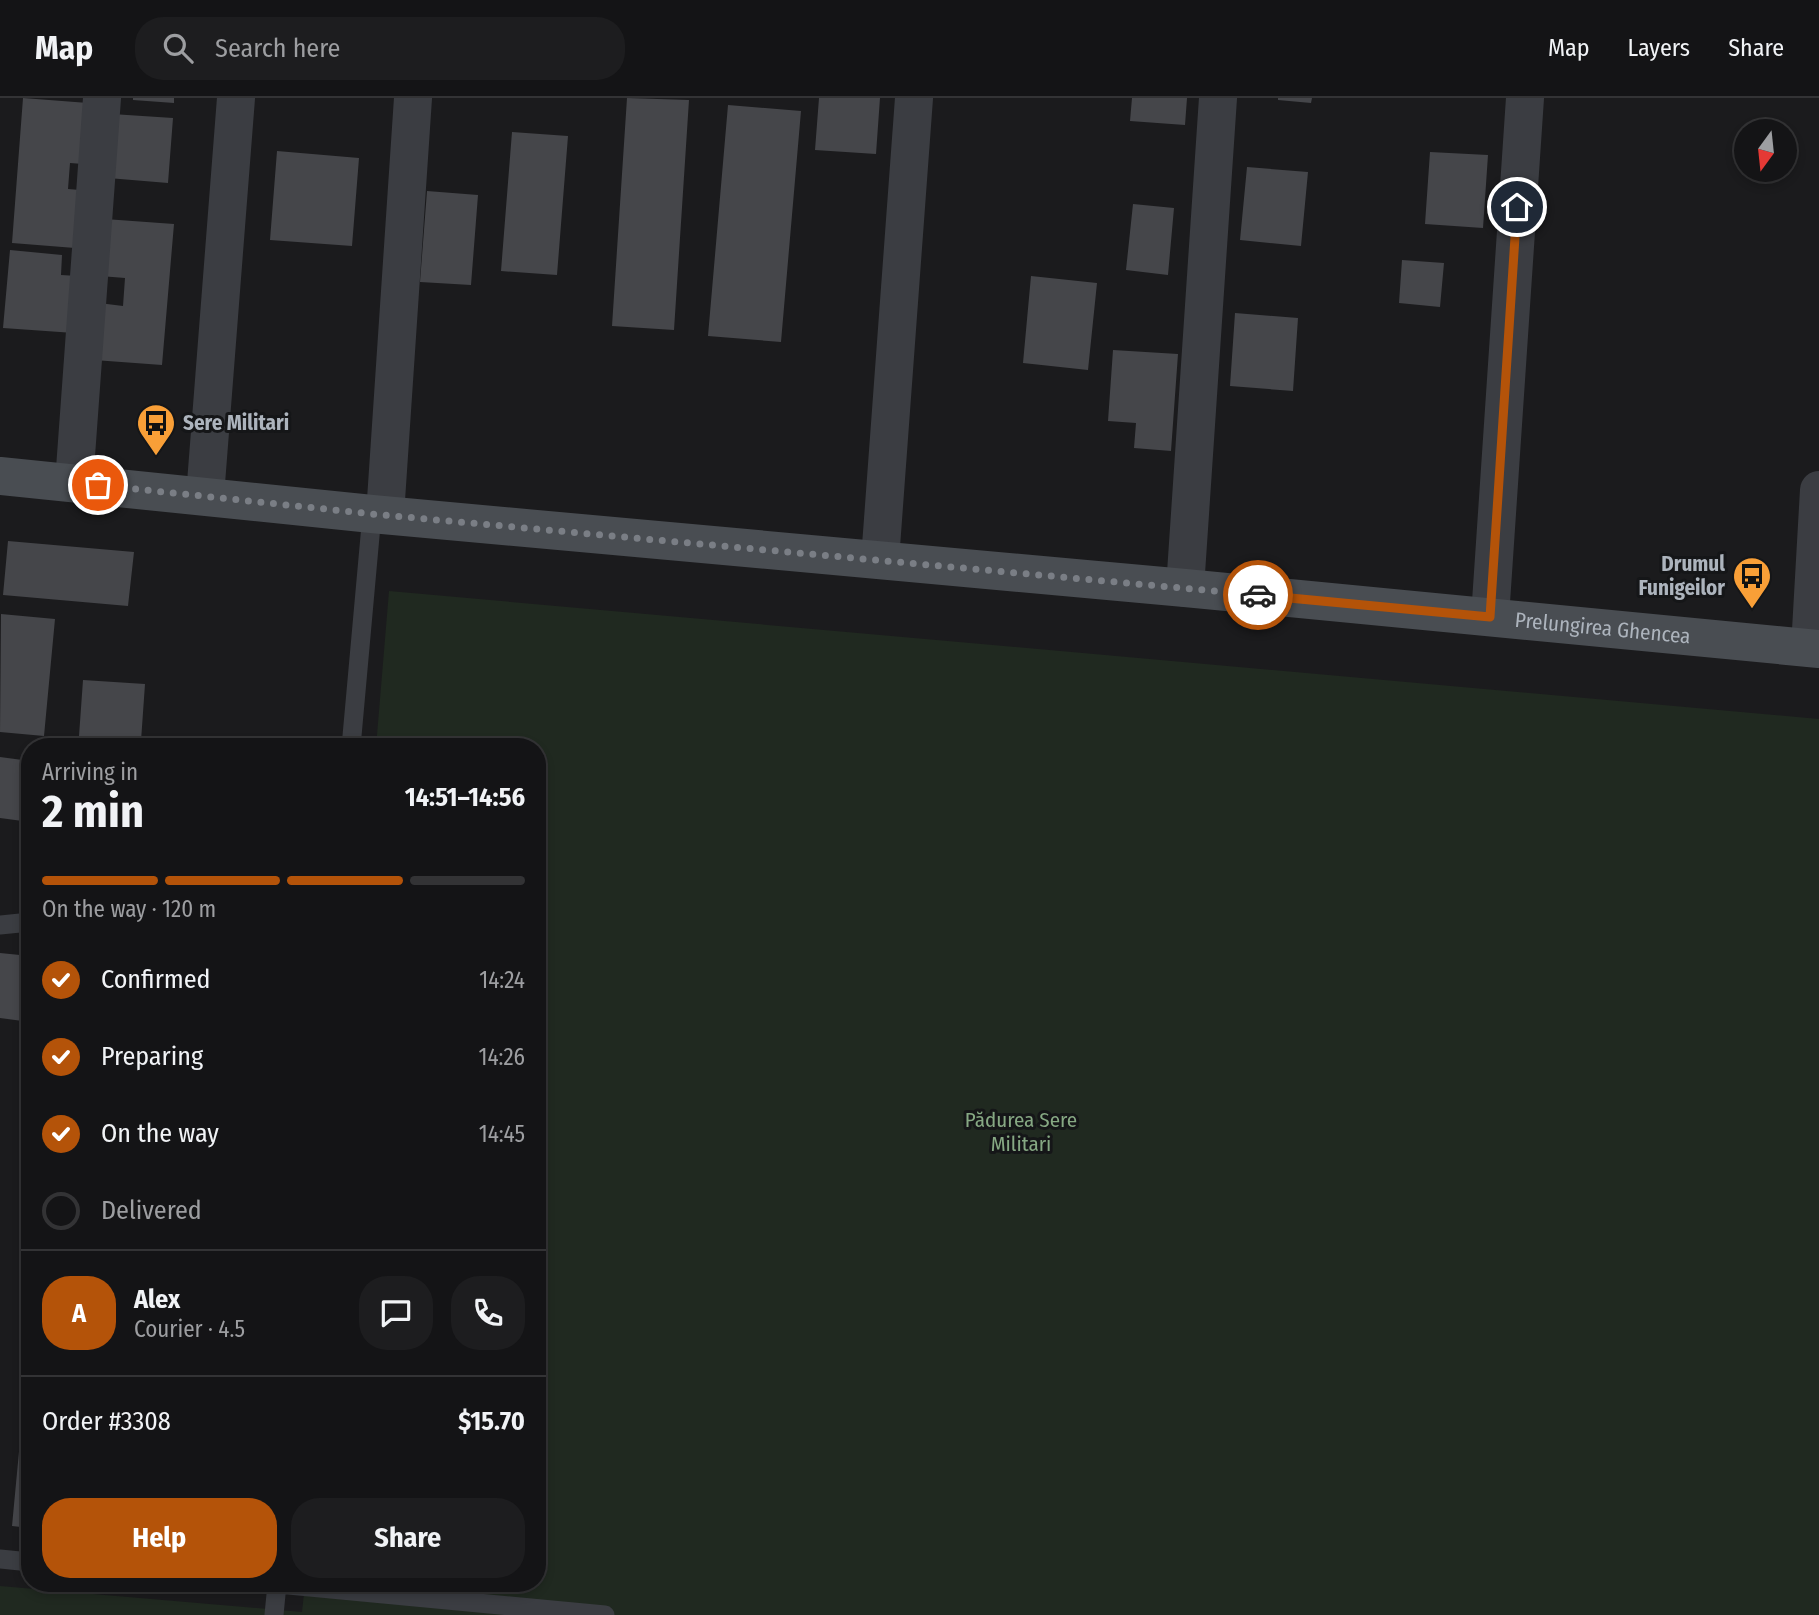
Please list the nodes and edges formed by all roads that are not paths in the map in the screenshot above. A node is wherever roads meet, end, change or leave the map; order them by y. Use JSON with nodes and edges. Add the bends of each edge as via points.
{"nodes":[{"id":1,"x":102,"y":98,"type":"edge"},
{"id":2,"x":236,"y":98,"type":"edge"},
{"id":3,"x":413,"y":98,"type":"edge"},
{"id":4,"x":915,"y":98,"type":"edge"},
{"id":5,"x":1218,"y":98,"type":"edge"},
{"id":6,"x":1525,"y":98,"type":"edge"},
{"id":7,"x":0,"y":476,"type":"edge"},
{"id":8,"x":74,"y":483,"type":"junction"},
{"id":9,"x":1819,"y":490,"type":"edge"},
{"id":10,"x":205,"y":496,"type":"junction"},
{"id":11,"x":379,"y":514,"type":"junction"},
{"id":12,"x":880,"y":560,"type":"junction"},
{"id":13,"x":1185,"y":587,"type":"junction"},
{"id":14,"x":1490,"y":617,"type":"junction"},
{"id":15,"x":1815,"y":648,"type":"edge"},
{"id":16,"x":352,"y":738,"type":"edge"},
{"id":17,"x":21,"y":923,"type":"edge"},
{"id":18,"x":0,"y":925,"type":"edge"},
{"id":19,"x":0,"y":1559,"type":"edge"},
{"id":20,"x":21,"y":1561,"type":"edge"},
{"id":21,"x":277,"y":1592,"type":"edge"},
{"id":22,"x":362,"y":1592,"type":"edge"},
{"id":23,"x":274,"y":1615,"type":"edge"},
{"id":24,"x":605,"y":1615,"type":"edge"}],
"edges":[{"from":1,"to":8,"type":"street"},
{"from":2,"to":10,"type":"street"},
{"from":3,"to":11,"type":"street"},
{"from":4,"to":12,"type":"street"},
{"from":5,"to":13,"type":"street"},
{"from":6,"to":14,"type":"street"},
{"from":7,"to":8,"type":"main road","name":"Prelungirea Ghencea"},
{"from":8,"to":10,"type":"main road","name":"Prelungirea Ghencea"},
{"from":9,"to":15,"type":"street","name":"Prelungirea Ghencea"},
{"from":10,"to":11,"type":"main road","name":"Prelungirea Ghencea"},
{"from":11,"to":12,"type":"main road","name":"Prelungirea Ghencea"},
{"from":11,"to":16,"type":"lane"},
{"from":12,"to":13,"type":"main road","name":"Prelungirea Ghencea"},
{"from":13,"to":14,"type":"main road","name":"Prelungirea Ghencea"},
{"from":14,"to":15,"type":"main road","name":"Prelungirea Ghencea"},
{"from":17,"to":18,"type":"lane"},
{"from":19,"to":20,"type":"lane"},
{"from":21,"to":23,"type":"lane"},
{"from":22,"to":24,"type":"lane"}]}
